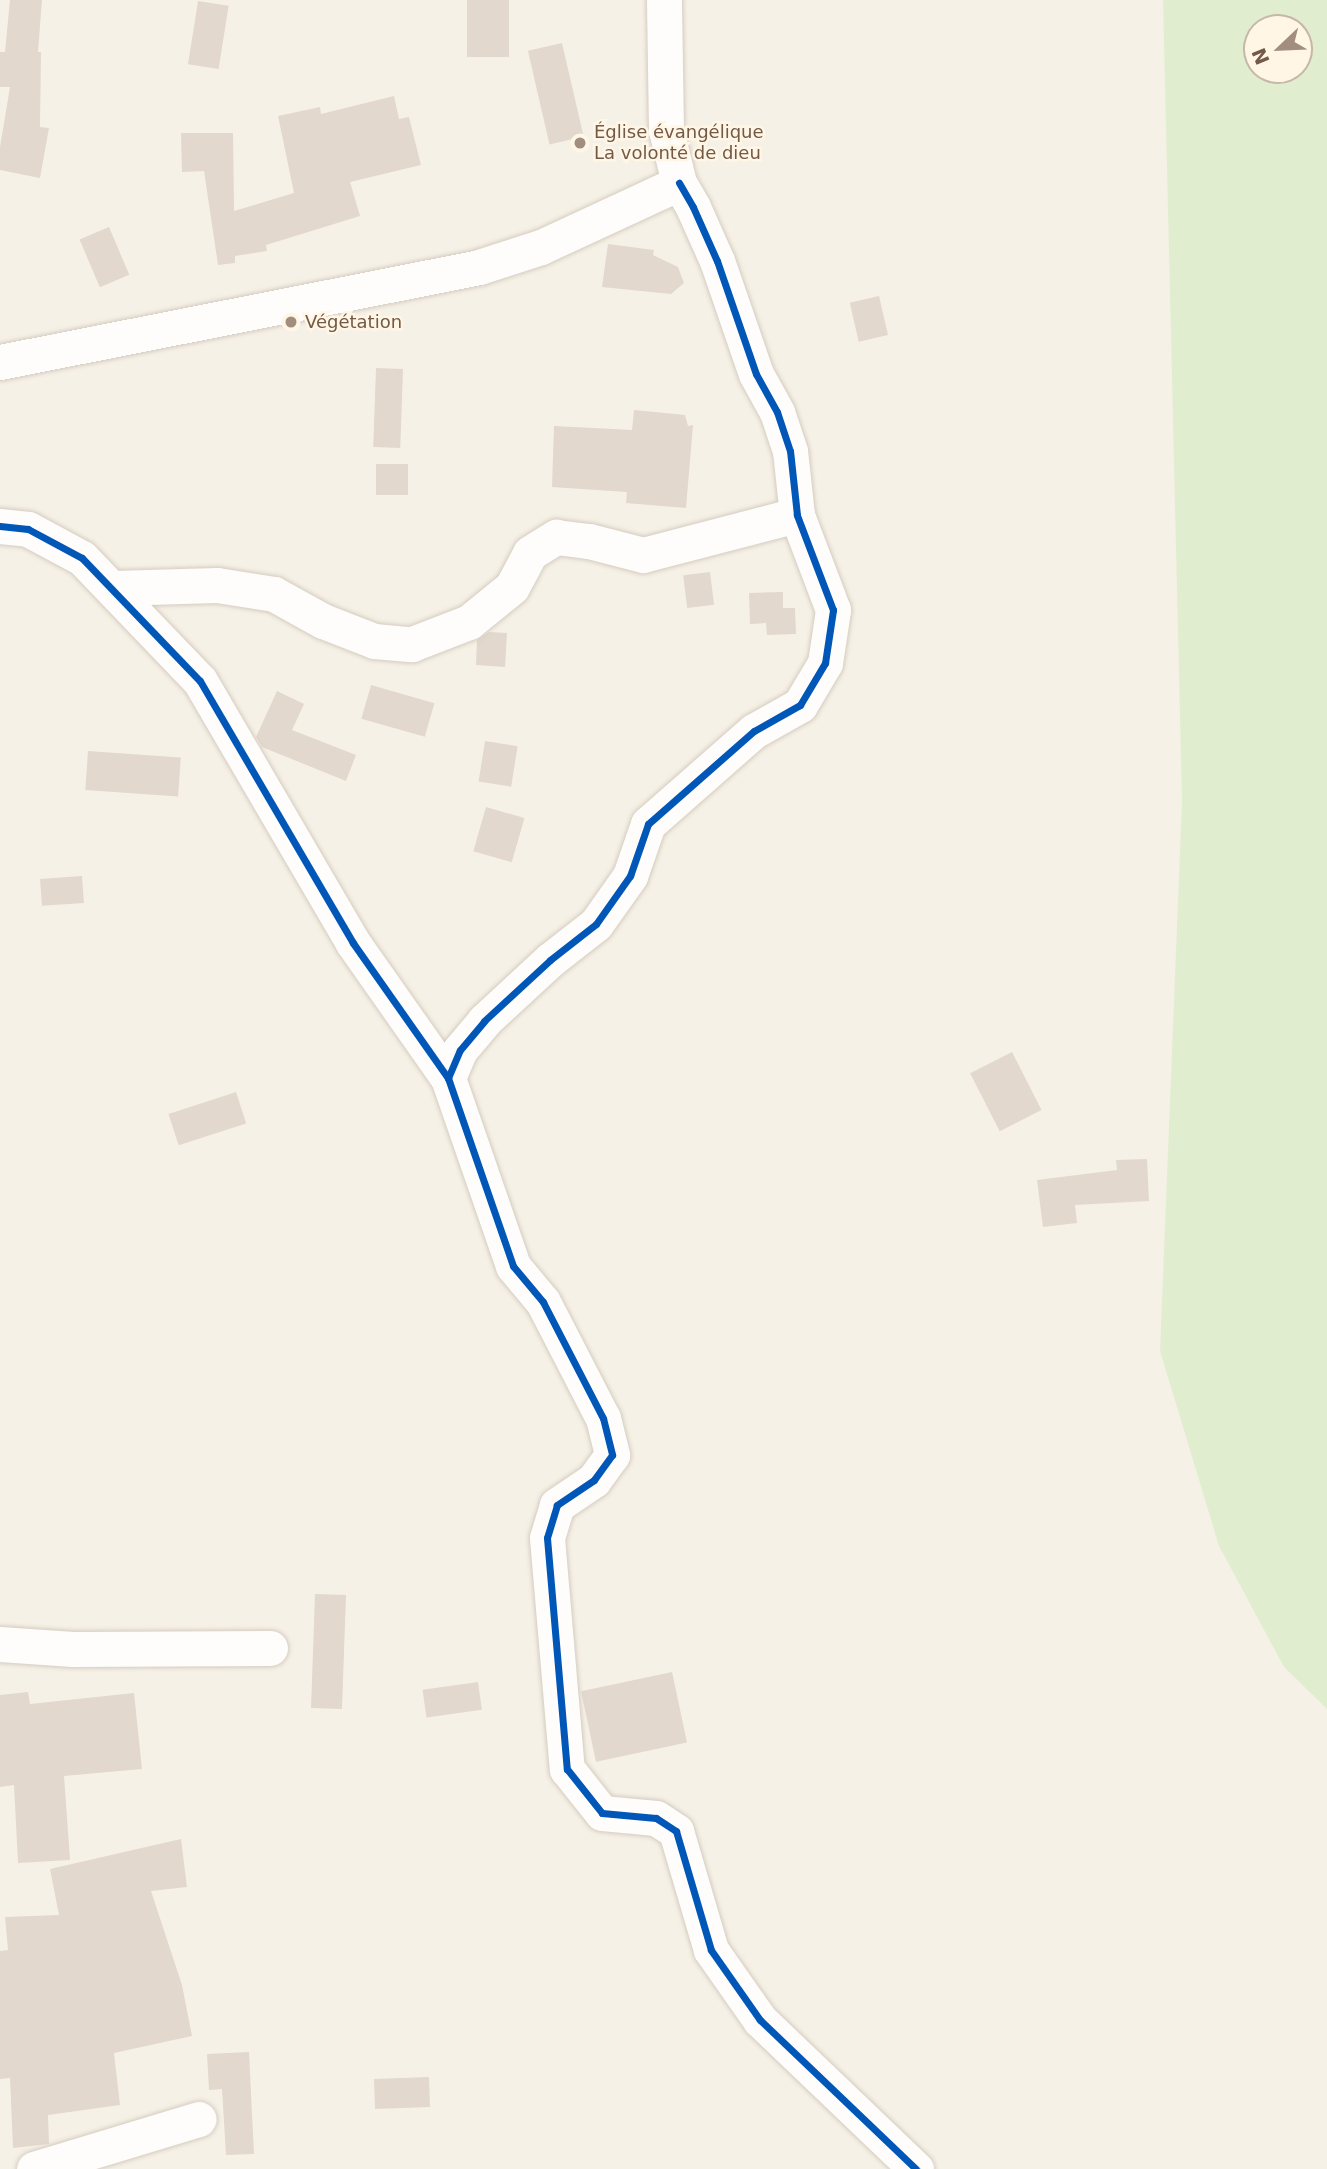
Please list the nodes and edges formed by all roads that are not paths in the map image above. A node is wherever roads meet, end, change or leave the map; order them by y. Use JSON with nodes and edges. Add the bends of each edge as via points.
{"nodes":[{"id":1,"x":664,"y":0,"type":"edge"},
{"id":2,"x":679,"y":183,"type":"junction"},
{"id":3,"x":0,"y":362,"type":"edge"},
{"id":4,"x":797,"y":515,"type":"junction"},
{"id":5,"x":9,"y":522,"type":"edge"},
{"id":6,"x":113,"y":588,"type":"junction"},
{"id":7,"x":447,"y":1078,"type":"junction"},
{"id":8,"x":0,"y":1644,"type":"edge"},
{"id":9,"x":270,"y":1648,"type":"dead end"},
{"id":10,"x":199,"y":2119,"type":"dead end"},
{"id":11,"x":34,"y":2169,"type":"edge"},
{"id":12,"x":916,"y":2169,"type":"edge"}],
"edges":[{"from":1,"to":2,"type":"street","via":[[666,131]]},
{"from":2,"to":3,"type":"street","via":[[541,247],[479,267]]},
{"from":2,"to":4,"type":"street","via":[[717,261],[756,374],[777,412],[790,451]]},
{"from":4,"to":6,"type":"street","via":[[643,555],[556,537],[530,554],[512,587],[469,622],[412,644],[374,641],[323,621],[274,594],[217,585]]},
{"from":4,"to":7,"type":"street","via":[[833,610],[825,663],[800,705],[754,731],[648,824],[630,876],[613,903],[596,924],[484,1021],[460,1049]]},
{"from":5,"to":6,"type":"street","via":[[82,558]]},
{"from":6,"to":7,"type":"street","via":[[200,681],[353,943]]},
{"from":7,"to":12,"type":"street","via":[[513,1266],[549,1314],[603,1418],[612,1455],[594,1480],[557,1505],[547,1538],[567,1769],[602,1813],[656,1818],[676,1831],[711,1950],[760,2020]]},
{"from":8,"to":9,"type":"street"},
{"from":10,"to":11,"type":"street"}]}
